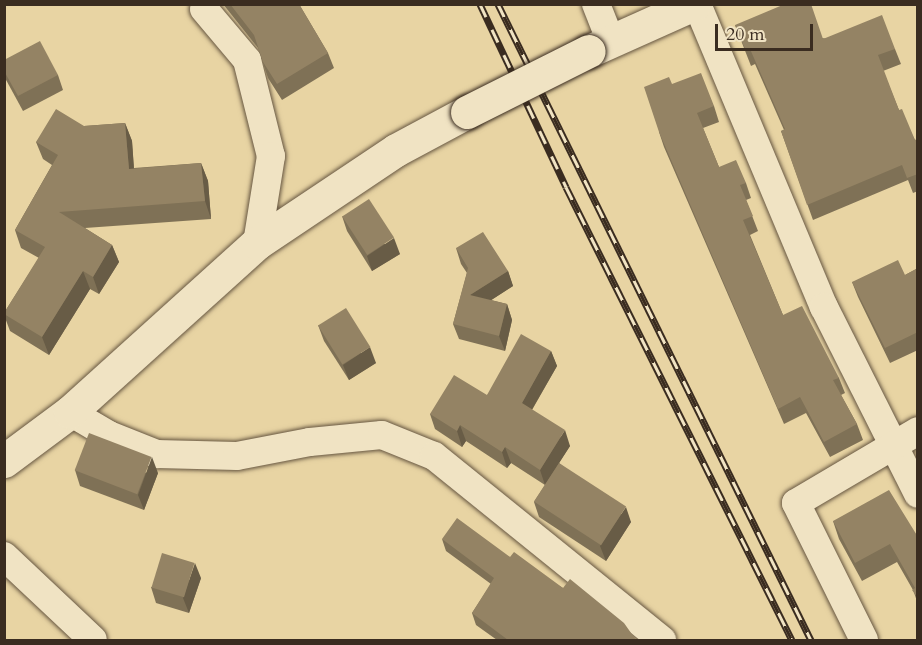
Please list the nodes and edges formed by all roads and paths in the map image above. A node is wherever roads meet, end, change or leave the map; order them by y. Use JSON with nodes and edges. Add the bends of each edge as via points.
{"nodes":[{"id":1,"x":596,"y":4,"type":"edge"},
{"id":2,"x":695,"y":4,"type":"edge"},
{"id":3,"x":204,"y":9,"type":"dead end"},
{"id":4,"x":600,"y":46,"type":"junction"},
{"id":5,"x":257,"y":243,"type":"junction"},
{"id":6,"x":70,"y":412,"type":"junction"},
{"id":7,"x":918,"y":432,"type":"edge"},
{"id":8,"x":891,"y":444,"type":"junction"},
{"id":9,"x":4,"y":461,"type":"edge"},
{"id":10,"x":918,"y":494,"type":"edge"},
{"id":11,"x":4,"y":556,"type":"edge"},
{"id":12,"x":93,"y":640,"type":"edge"},
{"id":13,"x":662,"y":640,"type":"edge"},
{"id":14,"x":864,"y":640,"type":"edge"}],
"edges":[{"from":1,"to":4,"type":"street"},
{"from":2,"to":4,"type":"street"},
{"from":2,"to":8,"type":"street","via":[[824,307]]},
{"from":3,"to":5,"type":"street","via":[[247,60],[271,156]]},
{"from":4,"to":5,"type":"street","bridge":true,"via":[[396,150]]},
{"from":5,"to":6,"type":"street"},
{"from":6,"to":9,"type":"street"},
{"from":6,"to":13,"type":"street","via":[[109,435],[158,453],[237,456],[310,442],[382,435],[434,456]]},
{"from":7,"to":8,"type":"street"},
{"from":8,"to":10,"type":"street"},
{"from":8,"to":14,"type":"street","via":[[796,503]]},
{"from":11,"to":12,"type":"street"}]}
